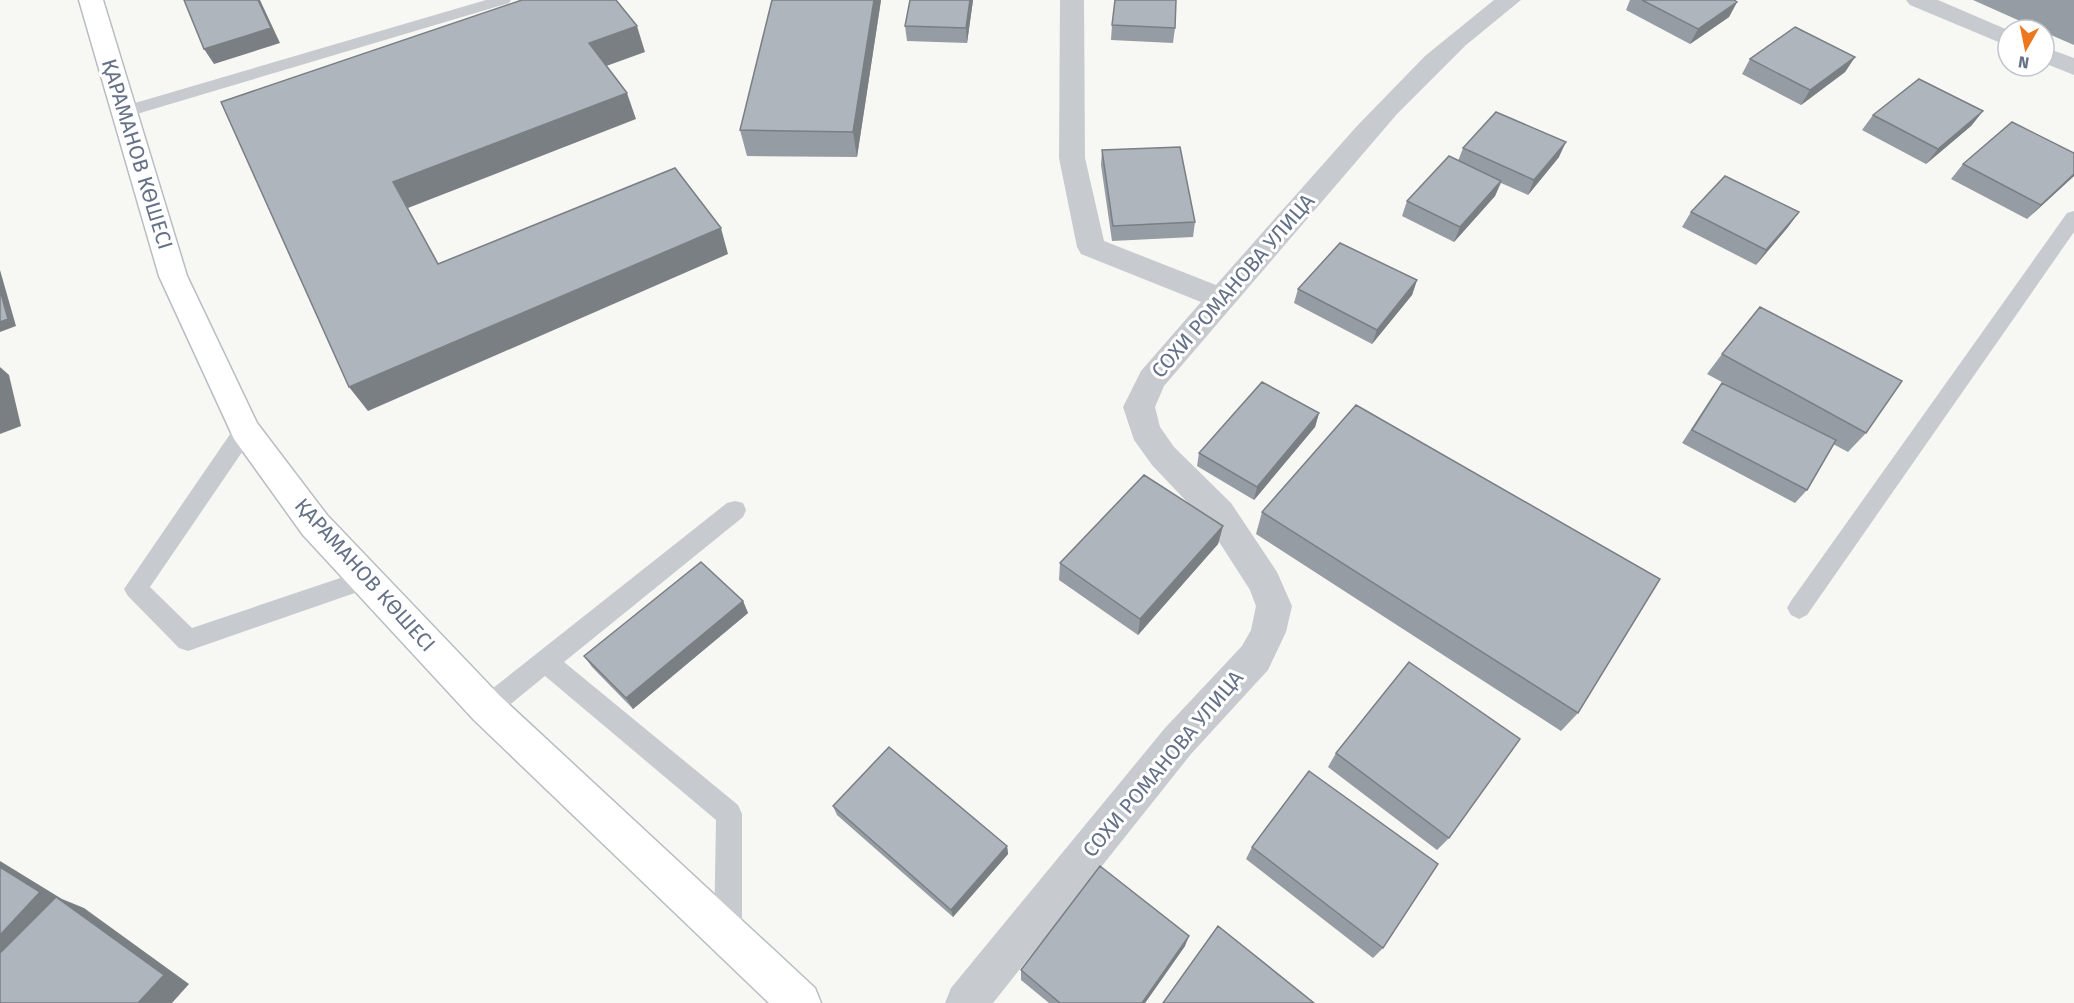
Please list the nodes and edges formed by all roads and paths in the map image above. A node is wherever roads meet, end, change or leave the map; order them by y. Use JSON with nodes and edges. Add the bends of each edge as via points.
{"nodes":[{"id":1,"x":91,"y":0,"type":"edge"},
{"id":2,"x":503,"y":0,"type":"edge"},
{"id":3,"x":1072,"y":0,"type":"edge"},
{"id":4,"x":1509,"y":0,"type":"edge"},
{"id":5,"x":1918,"y":0,"type":"edge"},
{"id":6,"x":1996,"y":34,"type":"edge"},
{"id":7,"x":2056,"y":59,"type":"edge"},
{"id":8,"x":2074,"y":67,"type":"edge"},
{"id":9,"x":124,"y":112,"type":"junction"},
{"id":10,"x":2074,"y":219,"type":"edge"},
{"id":11,"x":1221,"y":298,"type":"junction"},
{"id":12,"x":245,"y":430,"type":"junction"},
{"id":13,"x":735,"y":510,"type":"dead end"},
{"id":14,"x":364,"y":580,"type":"junction"},
{"id":15,"x":1799,"y":608,"type":"dead end"},
{"id":16,"x":546,"y":662,"type":"junction"},
{"id":17,"x":487,"y":708,"type":"junction"},
{"id":18,"x":728,"y":935,"type":"junction"},
{"id":19,"x":800,"y":1003,"type":"edge"},
{"id":20,"x":966,"y":1003,"type":"edge"}],
"edges":[{"from":1,"to":9,"type":"main road","name":"ҚАРАМАНОВ КӨШЕСІ"},
{"from":2,"to":9,"type":"lane"},
{"from":3,"to":11,"type":"street","via":[[1072,158],[1090,247]]},
{"from":4,"to":11,"type":"street","name":"СОХИ РОМАНОВА УЛИЦА","via":[[1427,66]]},
{"from":5,"to":6,"type":"street"},
{"from":7,"to":8,"type":"street"},
{"from":9,"to":12,"type":"main road","name":"ҚАРАМАНОВ КӨШЕСІ","via":[[173,276]]},
{"from":10,"to":15,"type":"lane"},
{"from":11,"to":20,"type":"street","name":"СОХИ РОМАНОВА УЛИЦА","via":[[1152,379],[1139,407],[1145,431],[1163,456],[1219,513],[1265,583],[1274,606],[1268,632],[1255,658],[1178,741]]},
{"from":12,"to":14,"type":"main road","name":"ҚАРАМАНОВ КӨШЕСІ","via":[[315,525]]},
{"from":12,"to":14,"type":"lane","via":[[136,589],[188,640]]},
{"from":13,"to":16,"type":"lane"},
{"from":14,"to":17,"type":"main road","name":"ҚАРАМАНОВ КӨШЕСІ"},
{"from":16,"to":17,"type":"lane"},
{"from":16,"to":18,"type":"lane","via":[[729,814]]},
{"from":17,"to":18,"type":"main road","name":"ҚАРАМАНОВ КӨШЕСІ"},
{"from":18,"to":19,"type":"main road","name":"ҚАРАМАНОВ КӨШЕСІ"}]}
